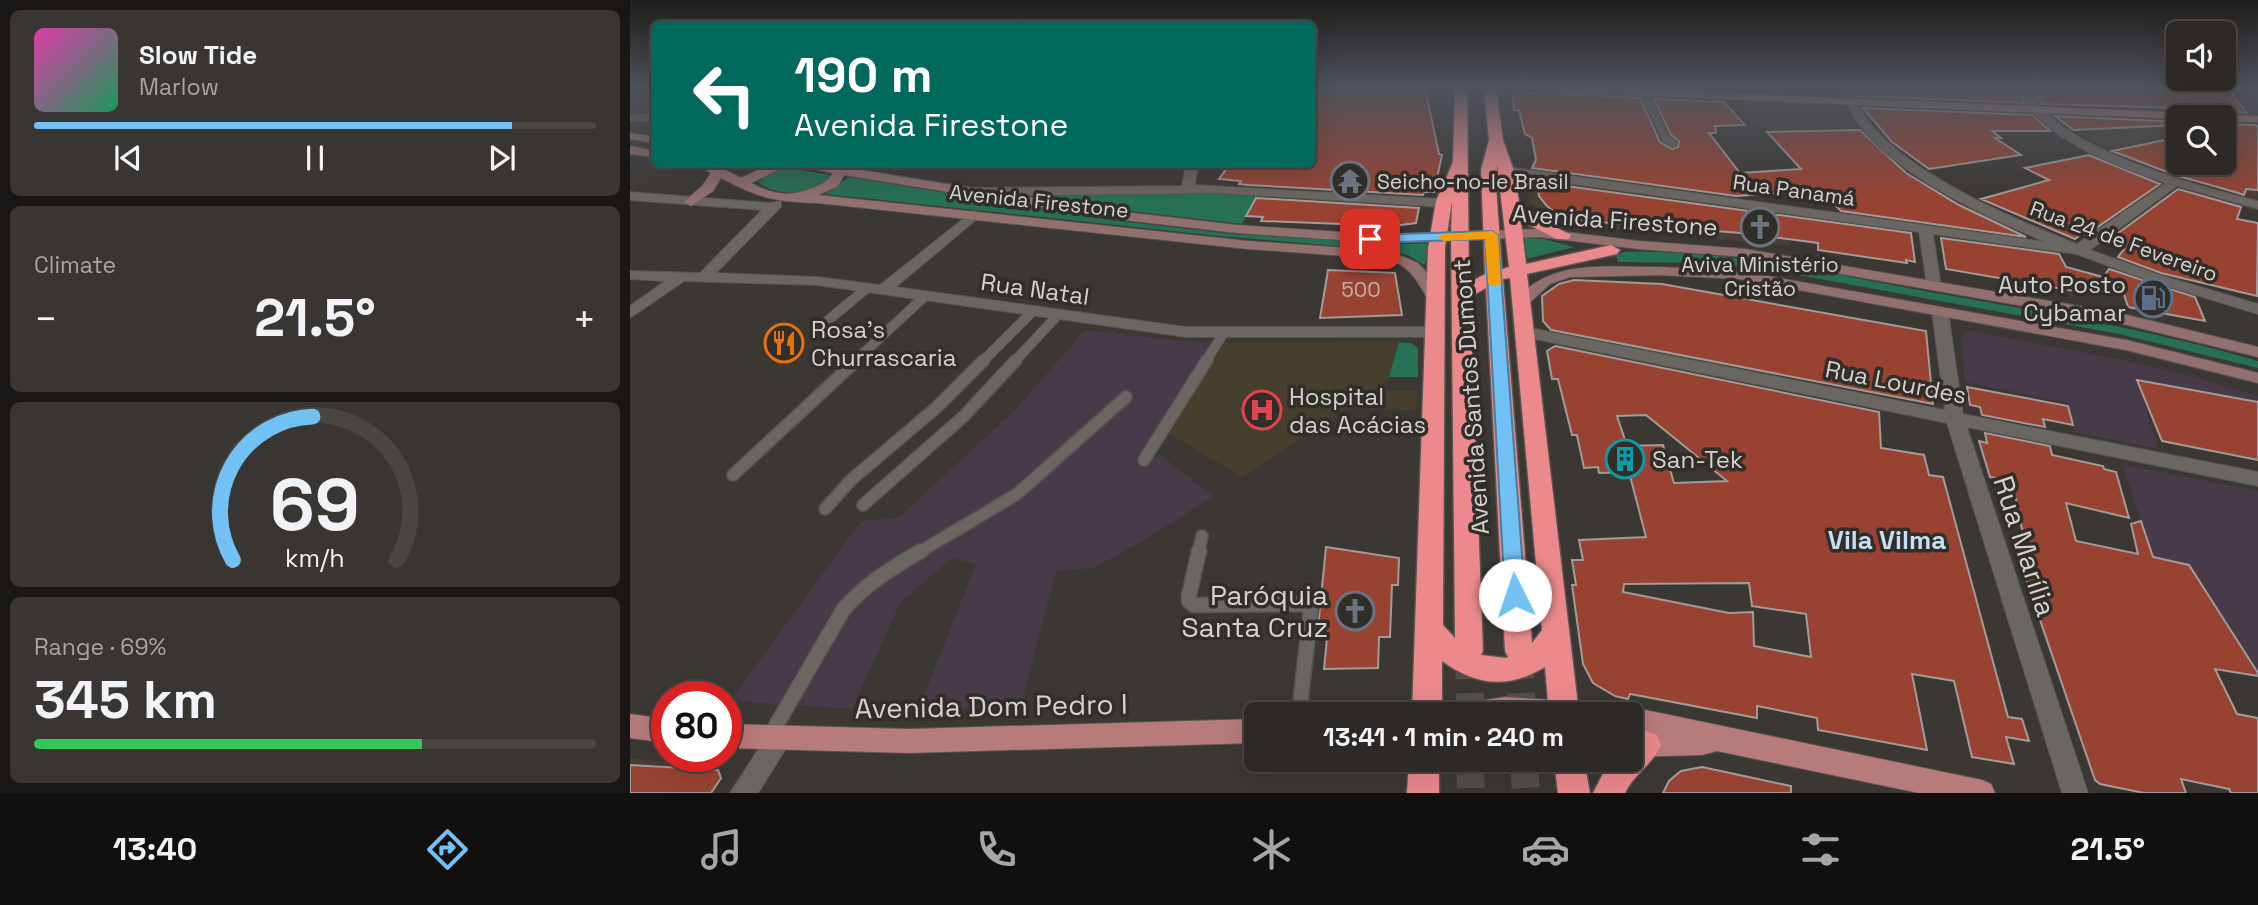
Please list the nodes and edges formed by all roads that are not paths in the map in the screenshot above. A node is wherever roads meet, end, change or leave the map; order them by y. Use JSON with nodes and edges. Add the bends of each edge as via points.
{"nodes":[{"id":1,"x":1461,"y":125,"type":"edge"},
{"id":2,"x":1494,"y":125,"type":"edge"},
{"id":3,"x":1659,"y":125,"type":"edge"},
{"id":4,"x":1868,"y":125,"type":"edge"},
{"id":5,"x":2058,"y":125,"type":"edge"},
{"id":6,"x":630,"y":136,"type":"edge"},
{"id":7,"x":649,"y":139,"type":"edge"},
{"id":8,"x":1496,"y":140,"type":"junction"},
{"id":9,"x":1673,"y":143,"type":"dead end"},
{"id":10,"x":630,"y":150,"type":"edge"},
{"id":11,"x":651,"y":154,"type":"edge"},
{"id":12,"x":1461,"y":157,"type":"junction"},
{"id":13,"x":712,"y":168,"type":"edge"},
{"id":14,"x":772,"y":168,"type":"edge"},
{"id":15,"x":822,"y":168,"type":"edge"},
{"id":16,"x":1191,"y":168,"type":"edge"},
{"id":17,"x":719,"y":171,"type":"junction"},
{"id":18,"x":840,"y":171,"type":"junction"},
{"id":19,"x":1507,"y":171,"type":"junction"},
{"id":20,"x":2175,"y":182,"type":"junction"},
{"id":21,"x":741,"y":184,"type":"junction"},
{"id":22,"x":1188,"y":190,"type":"junction"},
{"id":23,"x":975,"y":192,"type":"junction"},
{"id":24,"x":630,"y":196,"type":"edge"},
{"id":25,"x":792,"y":198,"type":"junction"},
{"id":26,"x":691,"y":202,"type":"junction"},
{"id":27,"x":1442,"y":202,"type":"junction"},
{"id":28,"x":1511,"y":204,"type":"junction"},
{"id":29,"x":2258,"y":205,"type":"edge"},
{"id":30,"x":772,"y":207,"type":"junction"},
{"id":31,"x":972,"y":215,"type":"junction"},
{"id":32,"x":1925,"y":229,"type":"junction"},
{"id":33,"x":1514,"y":233,"type":"junction"},
{"id":34,"x":1492,"y":235,"type":"junction"},
{"id":35,"x":1563,"y":235,"type":"junction"},
{"id":36,"x":1459,"y":236,"type":"junction"},
{"id":37,"x":1435,"y":238,"type":"junction"},
{"id":38,"x":1639,"y":245,"type":"junction"},
{"id":39,"x":1611,"y":250,"type":"junction"},
{"id":40,"x":2075,"y":250,"type":"junction"},
{"id":41,"x":1518,"y":270,"type":"junction"},
{"id":42,"x":1630,"y":271,"type":"junction"},
{"id":43,"x":630,"y":275,"type":"edge"},
{"id":44,"x":705,"y":276,"type":"junction"},
{"id":45,"x":1494,"y":276,"type":"junction"},
{"id":46,"x":680,"y":277,"type":"junction"},
{"id":47,"x":1934,"y":286,"type":"junction"},
{"id":48,"x":874,"y":290,"type":"junction"},
{"id":49,"x":1462,"y":294,"type":"junction"},
{"id":50,"x":923,"y":297,"type":"junction"},
{"id":51,"x":1437,"y":302,"type":"junction"},
{"id":52,"x":1521,"y":303,"type":"junction"},
{"id":53,"x":2258,"y":309,"type":"edge"},
{"id":54,"x":1032,"y":312,"type":"junction"},
{"id":55,"x":1940,"y":312,"type":"junction"},
{"id":56,"x":630,"y":313,"type":"edge"},
{"id":57,"x":1057,"y":316,"type":"junction"},
{"id":58,"x":858,"y":332,"type":"dead end"},
{"id":59,"x":1436,"y":332,"type":"junction"},
{"id":60,"x":1525,"y":332,"type":"junction"},
{"id":61,"x":1223,"y":334,"type":"junction"},
{"id":62,"x":2258,"y":352,"type":"edge"},
{"id":63,"x":2258,"y":378,"type":"edge"},
{"id":64,"x":1126,"y":397,"type":"dead end"},
{"id":65,"x":1955,"y":418,"type":"junction"},
{"id":66,"x":1144,"y":460,"type":"dead end"},
{"id":67,"x":733,"y":475,"type":"dead end"},
{"id":68,"x":2258,"y":479,"type":"edge"},
{"id":69,"x":863,"y":505,"type":"dead end"},
{"id":70,"x":825,"y":509,"type":"dead end"},
{"id":71,"x":1202,"y":536,"type":"dead end"},
{"id":72,"x":1429,"y":628,"type":"junction"},
{"id":73,"x":1556,"y":632,"type":"junction"},
{"id":74,"x":1519,"y":651,"type":"tunnel mouth"},
{"id":75,"x":1469,"y":652,"type":"tunnel mouth"},
{"id":76,"x":1300,"y":702,"type":"edge"},
{"id":77,"x":1427,"y":702,"type":"edge"},
{"id":78,"x":1563,"y":702,"type":"edge"},
{"id":79,"x":630,"y":726,"type":"edge"},
{"id":80,"x":651,"y":728,"type":"edge"},
{"id":81,"x":1244,"y":731,"type":"edge"},
{"id":82,"x":742,"y":737,"type":"edge"},
{"id":83,"x":774,"y":738,"type":"junction"},
{"id":84,"x":1643,"y":745,"type":"edge"},
{"id":85,"x":1424,"y":772,"type":"edge"},
{"id":86,"x":1571,"y":772,"type":"edge"},
{"id":87,"x":1619,"y":772,"type":"edge"},
{"id":88,"x":743,"y":793,"type":"edge"},
{"id":89,"x":1423,"y":793,"type":"edge"},
{"id":90,"x":1574,"y":793,"type":"edge"},
{"id":91,"x":1609,"y":793,"type":"edge"},
{"id":92,"x":1982,"y":793,"type":"edge"},
{"id":93,"x":2075,"y":793,"type":"edge"}],
"edges":[{"from":1,"to":12,"type":"highway","name":"Avenida Santos Dumont"},
{"from":2,"to":8,"type":"highway","name":"Avenida Santos Dumont"},
{"from":3,"to":9,"type":"lane"},
{"from":4,"to":40,"type":"street","name":"Rua 24 de Fevereiro","via":[[1927,176],[1983,208]]},
{"from":5,"to":20,"type":"street","via":[[2082,142]]},
{"from":6,"to":7,"type":"main road"},
{"from":8,"to":19,"type":"highway","name":"Avenida Santos Dumont"},
{"from":8,"to":34,"type":"highway","name":"Avenida Santos Dumont","via":[[1488,170]]},
{"from":10,"to":11,"type":"main road"},
{"from":12,"to":27,"type":"highway","name":"Avenida Santos Dumont"},
{"from":12,"to":36,"type":"highway","name":"Avenida Santos Dumont"},
{"from":13,"to":17,"type":"main road","name":"Avenida Firestone"},
{"from":14,"to":21,"type":"main road"},
{"from":15,"to":18,"type":"main road","name":"Avenida Firestone"},
{"from":16,"to":22,"type":"street"},
{"from":17,"to":21,"type":"main road","name":"Avenida Firestone"},
{"from":17,"to":26,"type":"main road"},
{"from":18,"to":23,"type":"main road","name":"Avenida Firestone"},
{"from":18,"to":25,"type":"main road","via":[[828,187]]},
{"from":19,"to":28,"type":"highway","name":"Avenida Santos Dumont"},
{"from":19,"to":32,"type":"street","name":"Rua Panamá"},
{"from":20,"to":29,"type":"street"},
{"from":20,"to":40,"type":"street"},
{"from":21,"to":25,"type":"main road","name":"Avenida Firestone","via":[[760,193]]},
{"from":22,"to":23,"type":"street"},
{"from":22,"to":27,"type":"street"},
{"from":23,"to":37,"type":"main road","name":"Avenida Firestone","via":[[1237,229],[1384,240]]},
{"from":24,"to":26,"type":"street"},
{"from":25,"to":30,"type":"street"},
{"from":25,"to":31,"type":"main road","name":"Avenida Firestone"},
{"from":26,"to":30,"type":"street"},
{"from":27,"to":37,"type":"highway","name":"Avenida Santos Dumont"},
{"from":28,"to":33,"type":"highway","name":"Avenida Santos Dumont"},
{"from":28,"to":35,"type":"highway","via":[[1531,221]]},
{"from":30,"to":44,"type":"street"},
{"from":31,"to":48,"type":"street"},
{"from":31,"to":51,"type":"main road","name":"Avenida Firestone","via":[[1248,245],[1389,255],[1421,270]]},
{"from":32,"to":40,"type":"street","name":"Rua Panamá"},
{"from":32,"to":47,"type":"street"},
{"from":33,"to":34,"type":"main road","name":"Avenida Firestone"},
{"from":33,"to":35,"type":"main road","name":"Avenida Firestone"},
{"from":33,"to":41,"type":"highway","name":"Avenida Santos Dumont"},
{"from":34,"to":36,"type":"main road","name":"Avenida Firestone"},
{"from":34,"to":45,"type":"highway","name":"Avenida Santos Dumont"},
{"from":35,"to":38,"type":"main road","name":"Avenida Firestone"},
{"from":36,"to":37,"type":"main road","name":"Avenida Firestone"},
{"from":36,"to":49,"type":"highway","name":"Avenida Santos Dumont"},
{"from":37,"to":51,"type":"highway","name":"Avenida Santos Dumont"},
{"from":38,"to":39,"type":"main road"},
{"from":38,"to":47,"type":"main road","name":"Avenida Firestone","via":[[1745,253]]},
{"from":39,"to":41,"type":"highway"},
{"from":39,"to":42,"type":"main road","via":[[1612,264]]},
{"from":40,"to":53,"type":"street","name":"Rua 24 de Fevereiro","via":[[2174,286]]},
{"from":41,"to":45,"type":"highway"},
{"from":41,"to":52,"type":"highway","name":"Avenida Santos Dumont"},
{"from":42,"to":52,"type":"main road","name":"Avenida Firestone","via":[[1559,275]]},
{"from":42,"to":55,"type":"main road","name":"Avenida Firestone","via":[[1739,275]]},
{"from":43,"to":46,"type":"street","name":"Rua Natal"},
{"from":44,"to":46,"type":"street","name":"Rua Natal"},
{"from":44,"to":48,"type":"street","name":"Rua Natal","via":[[794,279]]},
{"from":45,"to":49,"type":"highway"},
{"from":45,"to":74,"type":"highway","name":"Avenida Santos Dumont"},
{"from":46,"to":56,"type":"street"},
{"from":47,"to":62,"type":"main road","name":"Avenida Firestone","via":[[2161,327]]},
{"from":48,"to":50,"type":"street","name":"Rua Natal"},
{"from":48,"to":58,"type":"lane","via":[[820,327]]},
{"from":49,"to":75,"type":"highway","name":"Avenida Santos Dumont"},
{"from":50,"to":54,"type":"street","name":"Rua Natal"},
{"from":50,"to":67,"type":"lane"},
{"from":51,"to":59,"type":"highway","name":"Avenida Santos Dumont"},
{"from":52,"to":60,"type":"highway","name":"Avenida Santos Dumont"},
{"from":54,"to":57,"type":"street","name":"Rua Natal"},
{"from":54,"to":70,"type":"lane"},
{"from":55,"to":63,"type":"main road","name":"Avenida Firestone","via":[[2140,348]]},
{"from":55,"to":65,"type":"street","name":"Rua Marília"},
{"from":57,"to":61,"type":"street","name":"Rua Natal"},
{"from":57,"to":69,"type":"lane","via":[[964,416]]},
{"from":59,"to":61,"type":"street","name":"Rua Natal"},
{"from":59,"to":72,"type":"highway","name":"Avenida Santos Dumont"},
{"from":60,"to":65,"type":"street","name":"Rua Lourdes"},
{"from":60,"to":73,"type":"highway","name":"Avenida Santos Dumont"},
{"from":61,"to":66,"type":"lane"},
{"from":64,"to":83,"type":"lane","via":[[1017,494],[857,593]]},
{"from":65,"to":68,"type":"street","name":"Rua Lourdes"},
{"from":65,"to":93,"type":"street","name":"Rua Marília"},
{"from":71,"to":76,"type":"lane","via":[[1189,595],[1194,605],[1303,604],[1311,609]]},
{"from":72,"to":73,"type":"highway","via":[[1452,655],[1468,665],[1505,671],[1536,658]]},
{"from":72,"to":77,"type":"highway","name":"Avenida Santos Dumont"},
{"from":73,"to":78,"type":"highway","name":"Avenida Santos Dumont"},
{"from":79,"to":80,"type":"main road"},
{"from":81,"to":83,"type":"main road","name":"Avenida Dom Pedro I","via":[[909,741]]},
{"from":82,"to":83,"type":"main road","name":"Avenida Dom Pedro I"},
{"from":83,"to":88,"type":"street"},
{"from":84,"to":92,"type":"main road","via":[[1717,739]]},
{"from":85,"to":89,"type":"highway"},
{"from":86,"to":90,"type":"highway"},
{"from":87,"to":91,"type":"highway"}]}
